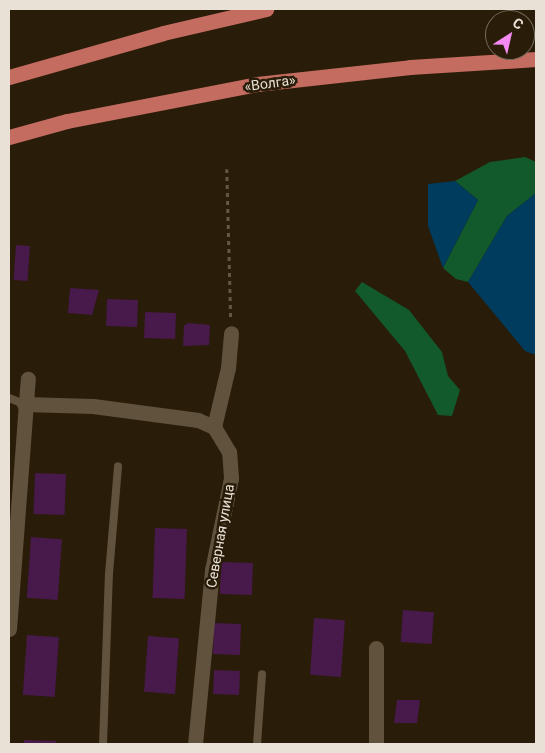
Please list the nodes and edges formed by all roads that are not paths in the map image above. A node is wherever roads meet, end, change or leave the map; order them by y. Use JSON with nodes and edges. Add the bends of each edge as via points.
{"nodes":[{"id":1,"x":266,"y":9,"type":"edge"},
{"id":2,"x":487,"y":60,"type":"edge"},
{"id":3,"x":9,"y":77,"type":"edge"},
{"id":4,"x":9,"y":137,"type":"edge"},
{"id":5,"x":231,"y":333,"type":"road end"},
{"id":6,"x":28,"y":379,"type":"dead end"},
{"id":7,"x":9,"y":398,"type":"edge"},
{"id":8,"x":24,"y":404,"type":"junction"},
{"id":9,"x":214,"y":427,"type":"junction"},
{"id":10,"x":118,"y":466,"type":"dead end"},
{"id":11,"x":9,"y":629,"type":"edge"},
{"id":12,"x":376,"y":648,"type":"dead end"},
{"id":13,"x":262,"y":674,"type":"dead end"},
{"id":14,"x":103,"y":744,"type":"edge"},
{"id":15,"x":195,"y":744,"type":"edge"},
{"id":16,"x":258,"y":744,"type":"edge"},
{"id":17,"x":376,"y":744,"type":"edge"}],
"edges":[{"from":1,"to":3,"type":"highway","via":[[163,32]]},
{"from":2,"to":4,"type":"highway","name":"«Волга»","via":[[257,84],[67,121]]},
{"from":5,"to":9,"type":"street","via":[[228,368]]},
{"from":6,"to":8,"type":"street"},
{"from":7,"to":8,"type":"lane"},
{"from":8,"to":9,"type":"street","via":[[93,406],[198,420]]},
{"from":8,"to":11,"type":"street"},
{"from":9,"to":15,"type":"street","name":"Северная улица","via":[[229,452],[231,478],[212,570]]},
{"from":10,"to":14,"type":"lane","via":[[109,574]]},
{"from":12,"to":17,"type":"street"},
{"from":13,"to":16,"type":"lane"}]}
